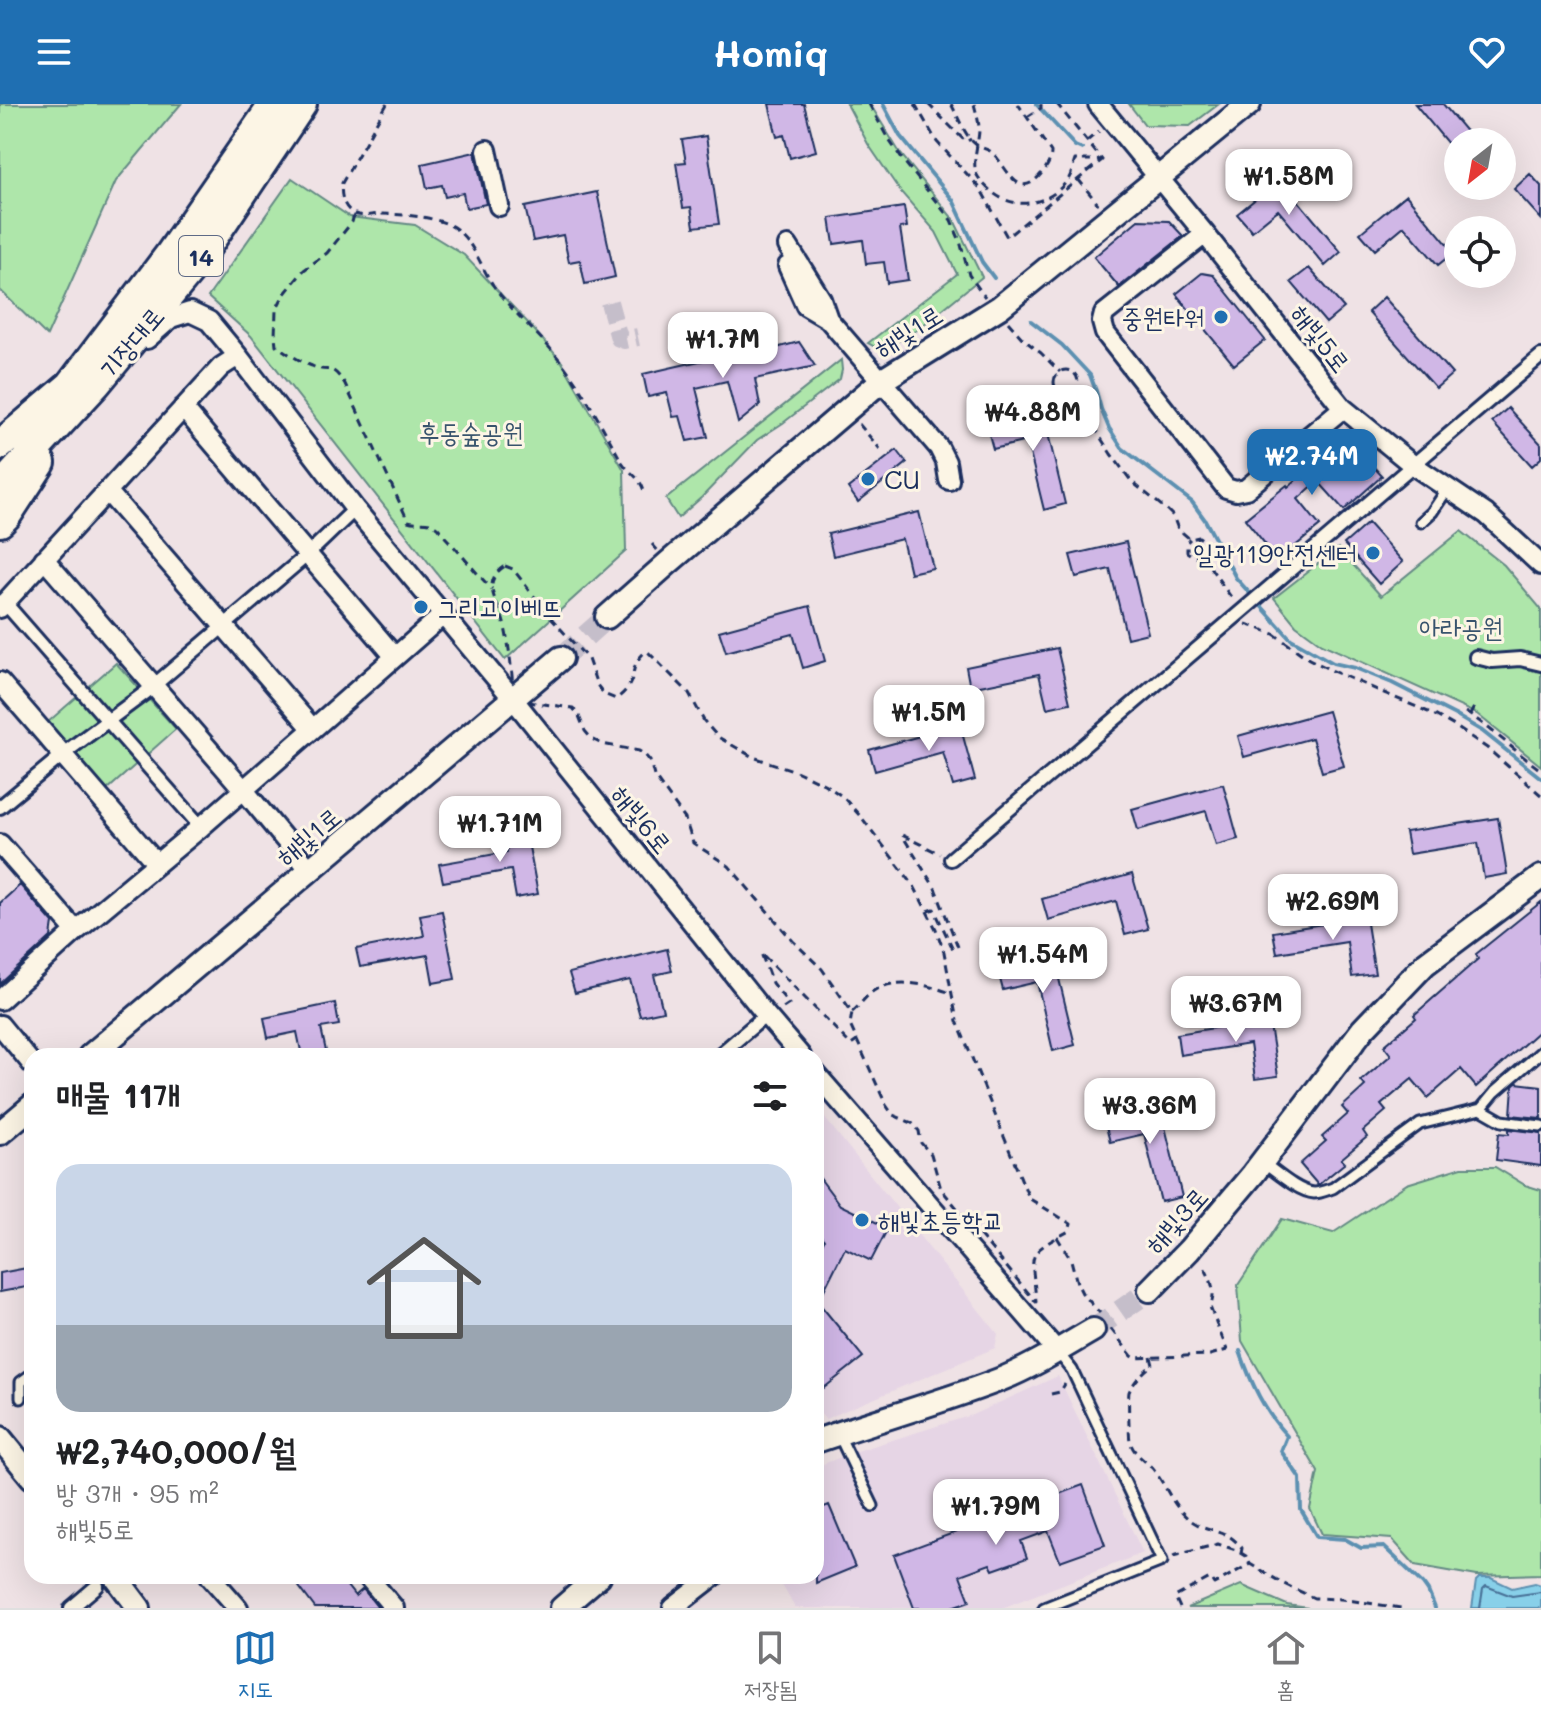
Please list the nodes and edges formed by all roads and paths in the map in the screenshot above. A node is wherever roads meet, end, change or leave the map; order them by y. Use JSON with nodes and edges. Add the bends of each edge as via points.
{"nodes":[{"id":1,"x":274,"y":104,"type":"edge"},
{"id":2,"x":302,"y":104,"type":"edge"},
{"id":3,"x":387,"y":104,"type":"edge"},
{"id":4,"x":869,"y":104,"type":"edge"},
{"id":5,"x":915,"y":104,"type":"edge"},
{"id":6,"x":928,"y":104,"type":"edge"},
{"id":7,"x":951,"y":104,"type":"edge"},
{"id":8,"x":974,"y":104,"type":"edge"},
{"id":9,"x":1018,"y":104,"type":"edge"},
{"id":10,"x":1041,"y":104,"type":"edge"},
{"id":11,"x":1057,"y":104,"type":"edge"},
{"id":12,"x":1098,"y":104,"type":"edge"},
{"id":13,"x":1249,"y":104,"type":"edge"},
{"id":14,"x":1027,"y":117,"type":"junction"},
{"id":15,"x":1102,"y":129,"type":"dead end"},
{"id":16,"x":971,"y":139,"type":"junction"},
{"id":17,"x":1087,"y":141,"type":"junction"},
{"id":18,"x":487,"y":150,"type":"dead end"},
{"id":19,"x":1102,"y":160,"type":"junction"},
{"id":20,"x":1159,"y":178,"type":"junction"},
{"id":21,"x":1078,"y":179,"type":"junction"},
{"id":22,"x":982,"y":186,"type":"junction"},
{"id":23,"x":1055,"y":195,"type":"junction"},
{"id":24,"x":1098,"y":204,"type":"dead end"},
{"id":25,"x":499,"y":206,"type":"dead end"},
{"id":26,"x":355,"y":214,"type":"junction"},
{"id":27,"x":1205,"y":234,"type":"junction"},
{"id":28,"x":785,"y":248,"type":"dead end"},
{"id":29,"x":978,"y":289,"type":"dead end"},
{"id":30,"x":1012,"y":326,"type":"dead end"},
{"id":31,"x":238,"y":356,"type":"junction"},
{"id":32,"x":1541,"y":356,"type":"edge"},
{"id":33,"x":1060,"y":372,"type":"junction"},
{"id":34,"x":881,"y":381,"type":"junction"},
{"id":35,"x":84,"y":388,"type":"junction"},
{"id":36,"x":1069,"y":394,"type":"junction"},
{"id":37,"x":183,"y":408,"type":"junction"},
{"id":38,"x":1343,"y":408,"type":"junction"},
{"id":39,"x":859,"y":424,"type":"dead end"},
{"id":40,"x":0,"y":445,"type":"edge"},
{"id":41,"x":880,"y":449,"type":"dead end"},
{"id":42,"x":0,"y":459,"type":"edge"},
{"id":43,"x":1413,"y":465,"type":"junction"},
{"id":44,"x":949,"y":480,"type":"dead end"},
{"id":45,"x":0,"y":488,"type":"edge"},
{"id":46,"x":1448,"y":488,"type":"junction"},
{"id":47,"x":107,"y":491,"type":"junction"},
{"id":48,"x":644,"y":491,"type":"dead end"},
{"id":49,"x":355,"y":509,"type":"junction"},
{"id":50,"x":0,"y":522,"type":"edge"},
{"id":51,"x":1421,"y":522,"type":"dead end"},
{"id":52,"x":1190,"y":539,"type":"junction"},
{"id":53,"x":307,"y":555,"type":"junction"},
{"id":54,"x":1203,"y":555,"type":"junction"},
{"id":55,"x":44,"y":559,"type":"junction"},
{"id":56,"x":1541,"y":565,"type":"edge"},
{"id":57,"x":492,"y":589,"type":"junction"},
{"id":58,"x":1240,"y":604,"type":"junction"},
{"id":59,"x":3,"y":605,"type":"edge"},
{"id":60,"x":443,"y":615,"type":"junction"},
{"id":61,"x":607,"y":617,"type":"tunnel mouth"},
{"id":62,"x":1243,"y":623,"type":"dead end"},
{"id":63,"x":224,"y":626,"type":"junction"},
{"id":64,"x":507,"y":645,"type":"dead end"},
{"id":65,"x":395,"y":657,"type":"junction"},
{"id":66,"x":1476,"y":657,"type":"dead end"},
{"id":67,"x":561,"y":658,"type":"tunnel mouth"},
{"id":68,"x":1541,"y":664,"type":"edge"},
{"id":69,"x":0,"y":682,"type":"edge"},
{"id":70,"x":153,"y":686,"type":"junction"},
{"id":71,"x":514,"y":700,"type":"junction"},
{"id":72,"x":1476,"y":703,"type":"dead end"},
{"id":73,"x":573,"y":708,"type":"dead end"},
{"id":74,"x":1465,"y":712,"type":"dead end"},
{"id":75,"x":1470,"y":715,"type":"junction"},
{"id":76,"x":312,"y":728,"type":"junction"},
{"id":77,"x":63,"y":754,"type":"junction"},
{"id":78,"x":1541,"y":770,"type":"edge"},
{"id":79,"x":243,"y":789,"type":"junction"},
{"id":80,"x":1541,"y":795,"type":"edge"},
{"id":81,"x":0,"y":807,"type":"edge"},
{"id":82,"x":201,"y":827,"type":"junction"},
{"id":83,"x":0,"y":844,"type":"edge"},
{"id":84,"x":951,"y":859,"type":"joint"},
{"id":85,"x":157,"y":864,"type":"junction"},
{"id":86,"x":310,"y":870,"type":"junction"},
{"id":87,"x":1541,"y":877,"type":"edge"},
{"id":88,"x":928,"y":911,"type":"junction"},
{"id":89,"x":76,"y":931,"type":"junction"},
{"id":90,"x":951,"y":993,"type":"junction"},
{"id":91,"x":0,"y":1000,"type":"edge"},
{"id":92,"x":785,"y":1007,"type":"dead end"},
{"id":93,"x":852,"y":1012,"type":"junction"},
{"id":94,"x":766,"y":1015,"type":"junction"},
{"id":95,"x":0,"y":1025,"type":"edge"},
{"id":96,"x":857,"y":1041,"type":"junction"},
{"id":97,"x":99,"y":1048,"type":"edge"},
{"id":98,"x":727,"y":1048,"type":"edge"},
{"id":99,"x":794,"y":1048,"type":"edge"},
{"id":100,"x":1541,"y":1052,"type":"edge"},
{"id":101,"x":24,"y":1054,"type":"edge"},
{"id":102,"x":824,"y":1083,"type":"edge"},
{"id":103,"x":1481,"y":1109,"type":"junction"},
{"id":104,"x":24,"y":1113,"type":"edge"},
{"id":105,"x":1541,"y":1126,"type":"edge"},
{"id":106,"x":0,"y":1133,"type":"edge"},
{"id":107,"x":1262,"y":1162,"type":"junction"},
{"id":108,"x":1057,"y":1237,"type":"junction"},
{"id":109,"x":1203,"y":1265,"type":"dead end"},
{"id":110,"x":1150,"y":1290,"type":"tunnel mouth"},
{"id":111,"x":1093,"y":1330,"type":"tunnel mouth"},
{"id":112,"x":1057,"y":1351,"type":"junction"},
{"id":113,"x":1151,"y":1357,"type":"junction"},
{"id":114,"x":1072,"y":1370,"type":"junction"},
{"id":115,"x":24,"y":1380,"type":"edge"},
{"id":116,"x":1051,"y":1394,"type":"dead end"},
{"id":117,"x":21,"y":1398,"type":"dead end"},
{"id":118,"x":838,"y":1433,"type":"junction"},
{"id":119,"x":0,"y":1438,"type":"edge"},
{"id":120,"x":824,"y":1438,"type":"edge"},
{"id":121,"x":24,"y":1467,"type":"edge"},
{"id":122,"x":873,"y":1506,"type":"dead end"},
{"id":123,"x":1241,"y":1554,"type":"junction"},
{"id":124,"x":1162,"y":1561,"type":"junction"},
{"id":125,"x":1250,"y":1564,"type":"junction"},
{"id":126,"x":102,"y":1584,"type":"edge"},
{"id":127,"x":110,"y":1584,"type":"edge"},
{"id":128,"x":217,"y":1584,"type":"edge"},
{"id":129,"x":374,"y":1584,"type":"edge"},
{"id":130,"x":590,"y":1584,"type":"edge"},
{"id":131,"x":704,"y":1584,"type":"edge"},
{"id":132,"x":71,"y":1608,"type":"edge"},
{"id":133,"x":139,"y":1608,"type":"edge"},
{"id":134,"x":238,"y":1608,"type":"edge"},
{"id":135,"x":394,"y":1608,"type":"edge"},
{"id":136,"x":562,"y":1608,"type":"edge"},
{"id":137,"x":673,"y":1608,"type":"edge"},
{"id":138,"x":1044,"y":1608,"type":"edge"},
{"id":139,"x":1180,"y":1608,"type":"edge"},
{"id":140,"x":1401,"y":1608,"type":"edge"}],
"edges":[{"from":1,"to":35,"type":"main road","name":"기장대로","number":"14"},
{"from":2,"to":35,"type":"main road","name":"기장대로","number":"14","via":[[193,267]]},
{"from":3,"to":26,"type":"path","via":[[342,183],[344,203]]},
{"from":4,"to":29,"type":"path","via":[[902,159],[951,220]]},
{"from":5,"to":22,"type":"path","via":[[937,142]]},
{"from":6,"to":16,"type":"path","via":[[966,142]]},
{"from":7,"to":16,"type":"path"},
{"from":8,"to":22,"type":"path","bridge":true,"via":[[979,126],[975,172]]},
{"from":9,"to":14,"type":"path"},
{"from":10,"to":14,"type":"path"},
{"from":11,"to":17,"type":"path"},
{"from":12,"to":20,"type":"street","name":"해빛5로"},
{"from":13,"to":20,"type":"street","name":"해빛1로"},
{"from":14,"to":16,"type":"path","via":[[1051,152],[1043,172],[1028,184],[1014,181],[990,151]]},
{"from":15,"to":17,"type":"path"},
{"from":17,"to":19,"type":"path"},
{"from":18,"to":25,"type":"street"},
{"from":19,"to":21,"type":"path"},
{"from":19,"to":23,"type":"path","bridge":true,"via":[[1075,160]]},
{"from":20,"to":27,"type":"street","name":"해빛5로"},
{"from":20,"to":34,"type":"street","name":"해빛1로","via":[[1000,307]]},
{"from":21,"to":23,"type":"path"},
{"from":21,"to":24,"type":"path"},
{"from":22,"to":23,"type":"path","bridge":true,"via":[[1023,204]]},
{"from":22,"to":23,"type":"path","via":[[1007,237]]},
{"from":26,"to":48,"type":"path","via":[[418,217],[455,228],[493,285],[564,366]]},
{"from":26,"to":57,"type":"path","via":[[327,253],[283,296],[276,310],[276,345],[315,368],[337,372],[408,521],[437,525]]},
{"from":27,"to":38,"type":"street","name":"해빛5로"},
{"from":27,"to":38,"type":"street","via":[[1104,314],[1102,322],[1105,333],[1226,488],[1246,489]]},
{"from":28,"to":34,"type":"street","via":[[821,299],[828,319]]},
{"from":30,"to":33,"type":"path"},
{"from":31,"to":35,"type":"street","name":"해빛6로","via":[[209,321],[190,312],[171,318]]},
{"from":31,"to":37,"type":"street"},
{"from":31,"to":49,"type":"street","name":"해빛6로"},
{"from":32,"to":43,"type":"street"},
{"from":33,"to":36,"type":"path","via":[[1055,387]]},
{"from":33,"to":36,"type":"path","via":[[1070,371],[1077,379],[1077,388]]},
{"from":34,"to":44,"type":"street","via":[[939,448]]},
{"from":34,"to":61,"type":"street","name":"해빛1로"},
{"from":35,"to":40,"type":"main road"},
{"from":35,"to":42,"type":"main road","name":"기장대로","number":"14"},
{"from":35,"to":45,"type":"main road","name":"기장대로","number":"14"},
{"from":35,"to":50,"type":"main road"},
{"from":36,"to":52,"type":"path","via":[[1083,405],[1132,482],[1167,510]]},
{"from":37,"to":47,"type":"street"},
{"from":37,"to":53,"type":"street"},
{"from":38,"to":43,"type":"street","name":"해빛5로"},
{"from":39,"to":41,"type":"path"},
{"from":43,"to":46,"type":"street","name":"해빛5로"},
{"from":43,"to":58,"type":"street","via":[[1266,589]]},
{"from":46,"to":51,"type":"lane"},
{"from":46,"to":56,"type":"street","name":"해빛5로","via":[[1486,514]]},
{"from":47,"to":55,"type":"street"},
{"from":47,"to":63,"type":"street"},
{"from":49,"to":53,"type":"street"},
{"from":49,"to":60,"type":"street","name":"해빛6로"},
{"from":52,"to":54,"type":"path","via":[[1190,555]]},
{"from":52,"to":54,"type":"path","via":[[1206,542]]},
{"from":53,"to":63,"type":"street"},
{"from":53,"to":65,"type":"street"},
{"from":54,"to":58,"type":"path"},
{"from":55,"to":59,"type":"street"},
{"from":55,"to":70,"type":"street"},
{"from":57,"to":64,"type":"path"},
{"from":57,"to":88,"type":"path","via":[[498,571],[505,566],[513,569],[588,659],[597,685],[609,697],[616,699],[631,686],[634,665],[648,652],[689,693],[718,737],[842,796]]},
{"from":58,"to":84,"type":"street"},
{"from":59,"to":82,"type":"street"},
{"from":60,"to":65,"type":"street"},
{"from":60,"to":71,"type":"street","name":"해빛6로"},
{"from":62,"to":80,"type":"path","via":[[1274,634],[1333,671],[1433,714],[1487,748]]},
{"from":63,"to":70,"type":"street"},
{"from":63,"to":76,"type":"street"},
{"from":65,"to":76,"type":"street"},
{"from":66,"to":68,"type":"street"},
{"from":67,"to":71,"type":"street","name":"해빛1로"},
{"from":69,"to":77,"type":"street"},
{"from":70,"to":77,"type":"street"},
{"from":70,"to":79,"type":"street"},
{"from":71,"to":86,"type":"street","name":"해빛1로"},
{"from":71,"to":94,"type":"street","name":"해빛6로"},
{"from":72,"to":75,"type":"path"},
{"from":73,"to":93,"type":"path","via":[[592,739],[645,755],[685,819],[693,843],[729,866],[822,969]]},
{"from":74,"to":75,"type":"path"},
{"from":75,"to":78,"type":"path"},
{"from":76,"to":79,"type":"street"},
{"from":77,"to":81,"type":"street"},
{"from":77,"to":85,"type":"street"},
{"from":79,"to":82,"type":"street"},
{"from":79,"to":86,"type":"street"},
{"from":82,"to":85,"type":"street"},
{"from":83,"to":89,"type":"street"},
{"from":84,"to":88,"type":"path","via":[[902,835],[935,888],[958,947],[953,949],[934,909]]},
{"from":85,"to":89,"type":"street"},
{"from":86,"to":97,"type":"street","name":"해빛1로"},
{"from":87,"to":107,"type":"street","name":"해빛3로","via":[[1425,964],[1363,1029]]},
{"from":88,"to":90,"type":"path","via":[[944,952]]},
{"from":89,"to":91,"type":"street"},
{"from":90,"to":93,"type":"path","via":[[931,986],[890,984],[875,990]]},
{"from":90,"to":108,"type":"path","via":[[957,1021],[1030,1199],[1071,1224]]},
{"from":92,"to":96,"type":"path","via":[[789,1004],[772,983],[761,953],[851,1045]]},
{"from":93,"to":96,"type":"path","via":[[850,1025]]},
{"from":94,"to":98,"type":"street"},
{"from":94,"to":99,"type":"street","name":"해빛6로"},
{"from":95,"to":101,"type":"street"},
{"from":96,"to":108,"type":"path","via":[[886,1105],[919,1131],[941,1189],[1036,1302],[1031,1262],[1036,1251]]},
{"from":100,"to":103,"type":"lane"},
{"from":102,"to":112,"type":"street"},
{"from":103,"to":105,"type":"lane","via":[[1502,1121]]},
{"from":103,"to":107,"type":"lane","via":[[1420,1124],[1333,1188],[1316,1193]]},
{"from":104,"to":106,"type":"street"},
{"from":107,"to":110,"type":"street","name":"해빛3로"},
{"from":108,"to":113,"type":"path","via":[[1087,1300],[1132,1356]]},
{"from":109,"to":113,"type":"path","via":[[1213,1289],[1210,1307],[1227,1350]]},
{"from":111,"to":112,"type":"street"},
{"from":112,"to":114,"type":"lane"},
{"from":112,"to":118,"type":"street","via":[[991,1383]]},
{"from":113,"to":123,"type":"path","via":[[1153,1365],[1129,1393],[1130,1444],[1189,1520],[1233,1538]]},
{"from":114,"to":116,"type":"path","via":[[1060,1392]]},
{"from":114,"to":124,"type":"lane"},
{"from":115,"to":117,"type":"lane"},
{"from":118,"to":120,"type":"street"},
{"from":118,"to":122,"type":"lane"},
{"from":119,"to":121,"type":"street"},
{"from":123,"to":124,"type":"path","via":[[1218,1544]]},
{"from":123,"to":125,"type":"path"},
{"from":124,"to":138,"type":"lane"},
{"from":125,"to":139,"type":"path","via":[[1175,1597]]},
{"from":125,"to":140,"type":"path","via":[[1314,1598]]},
{"from":126,"to":132,"type":"street"},
{"from":127,"to":133,"type":"street"},
{"from":128,"to":134,"type":"street"},
{"from":129,"to":135,"type":"street"},
{"from":130,"to":136,"type":"street"},
{"from":131,"to":137,"type":"street"}]}
